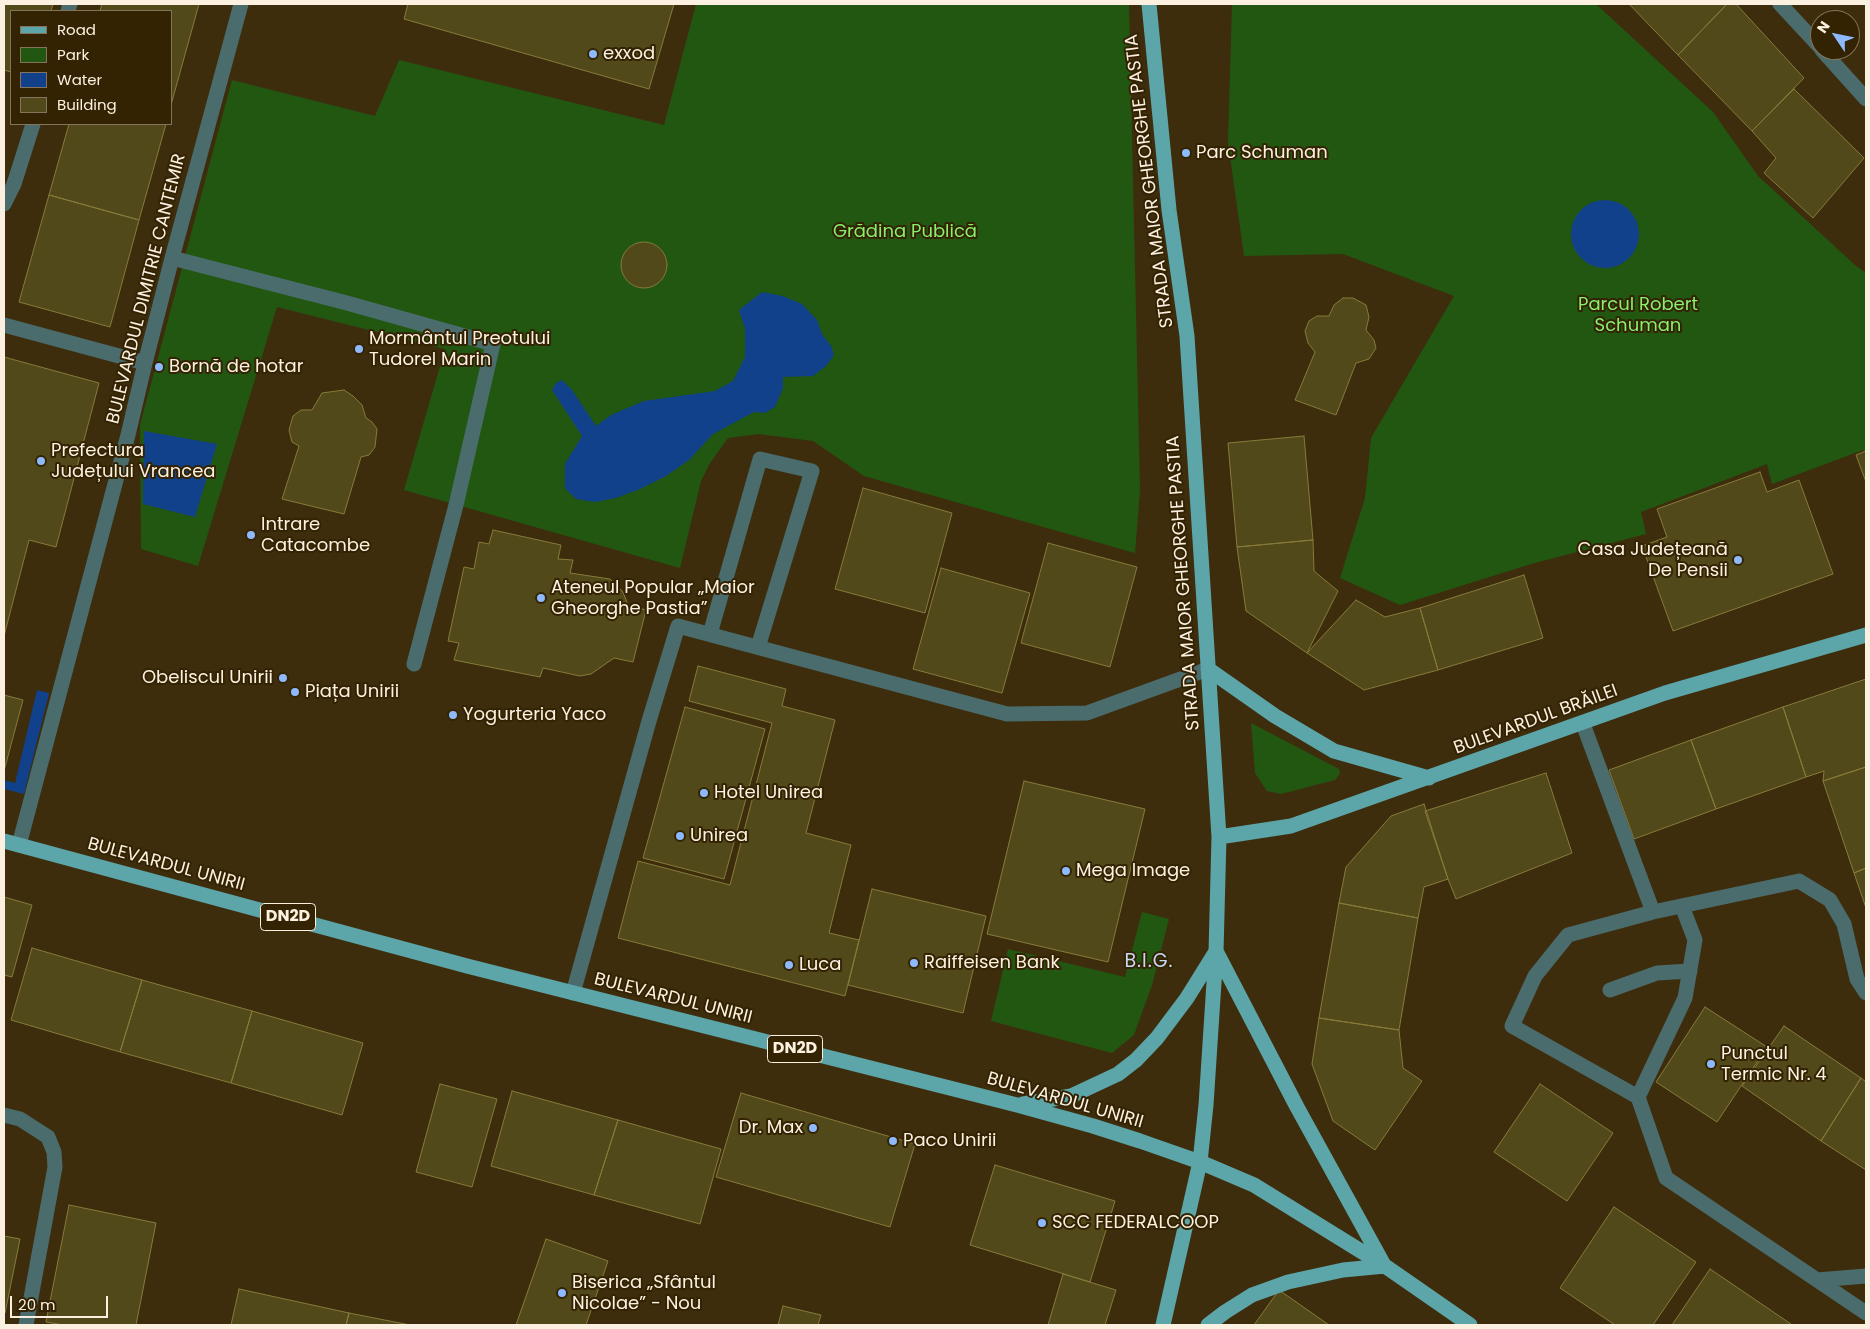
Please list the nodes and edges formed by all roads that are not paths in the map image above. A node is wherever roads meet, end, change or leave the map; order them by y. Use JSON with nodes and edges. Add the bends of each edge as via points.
{"nodes":[{"id":1,"x":241,"y":4,"type":"edge"},
{"id":2,"x":1149,"y":4,"type":"edge"},
{"id":3,"x":1780,"y":4,"type":"edge"},
{"id":4,"x":1810,"y":37,"type":"edge"},
{"id":5,"x":1831,"y":60,"type":"edge"},
{"id":6,"x":1866,"y":99,"type":"edge"},
{"id":7,"x":33,"y":125,"type":"edge"},
{"id":8,"x":4,"y":204,"type":"edge"},
{"id":9,"x":172,"y":258,"type":"junction"},
{"id":10,"x":4,"y":326,"type":"edge"},
{"id":11,"x":145,"y":363,"type":"junction"},
{"id":12,"x":710,"y":634,"type":"junction"},
{"id":13,"x":1866,"y":635,"type":"edge"},
{"id":14,"x":758,"y":647,"type":"junction"},
{"id":15,"x":414,"y":664,"type":"dead end"},
{"id":16,"x":1208,"y":669,"type":"junction"},
{"id":17,"x":1583,"y":724,"type":"junction"},
{"id":18,"x":1429,"y":778,"type":"junction"},
{"id":19,"x":1219,"y":837,"type":"junction"},
{"id":20,"x":4,"y":841,"type":"edge"},
{"id":21,"x":19,"y":844,"type":"junction"},
{"id":22,"x":1682,"y":906,"type":"junction"},
{"id":23,"x":1653,"y":912,"type":"junction"},
{"id":24,"x":1216,"y":952,"type":"junction"},
{"id":25,"x":1690,"y":971,"type":"junction"},
{"id":26,"x":1610,"y":990,"type":"dead end"},
{"id":27,"x":1866,"y":992,"type":"edge"},
{"id":28,"x":573,"y":993,"type":"junction"},
{"id":29,"x":1638,"y":1097,"type":"junction"},
{"id":30,"x":1017,"y":1105,"type":"junction"},
{"id":31,"x":4,"y":1115,"type":"edge"},
{"id":32,"x":1200,"y":1162,"type":"junction"},
{"id":33,"x":1385,"y":1266,"type":"junction"},
{"id":34,"x":1866,"y":1276,"type":"edge"},
{"id":35,"x":1817,"y":1280,"type":"junction"},
{"id":36,"x":1866,"y":1313,"type":"edge"},
{"id":37,"x":26,"y":1325,"type":"edge"},
{"id":38,"x":1163,"y":1325,"type":"edge"},
{"id":39,"x":1208,"y":1325,"type":"edge"},
{"id":40,"x":1470,"y":1325,"type":"edge"}],
"edges":[{"from":1,"to":9,"type":"street","name":"BULEVARDUL DIMITRIE CANTEMIR"},
{"from":2,"to":16,"type":"main road","name":"STRADA MAIOR GHEORGHE PASTIA","via":[[1169,210],[1187,336]]},
{"from":3,"to":4,"type":"street"},
{"from":5,"to":6,"type":"street"},
{"from":7,"to":8,"type":"street","via":[[14,184]]},
{"from":9,"to":11,"type":"street","name":"BULEVARDUL DIMITRIE CANTEMIR"},
{"from":9,"to":15,"type":"street","via":[[492,344],[456,505]]},
{"from":10,"to":11,"type":"street"},
{"from":11,"to":21,"type":"street","name":"BULEVARDUL DIMITRIE CANTEMIR"},
{"from":12,"to":14,"type":"street"},
{"from":12,"to":14,"type":"street","via":[[760,459],[812,471]]},
{"from":12,"to":28,"type":"street","via":[[678,626]]},
{"from":13,"to":17,"type":"main road","name":"BULEVARDUL BRĂILEI","via":[[1665,693]]},
{"from":14,"to":16,"type":"street","via":[[1006,714],[1087,713]]},
{"from":16,"to":18,"type":"main road","via":[[1275,716],[1334,751]]},
{"from":16,"to":19,"type":"main road","name":"STRADA MAIOR GHEORGHE PASTIA"},
{"from":17,"to":18,"type":"main road","name":"BULEVARDUL BRĂILEI"},
{"from":17,"to":23,"type":"street"},
{"from":18,"to":19,"type":"main road","name":"BULEVARDUL BRĂILEI","via":[[1291,826]]},
{"from":19,"to":24,"type":"main road","name":"STRADA MAIOR GHEORGHE PASTIA"},
{"from":20,"to":21,"type":"main road","name":"BULEVARDUL UNIRII","number":"DN2D"},
{"from":21,"to":28,"type":"main road","name":"BULEVARDUL UNIRII","number":"DN2D"},
{"from":22,"to":23,"type":"street"},
{"from":22,"to":25,"type":"street","via":[[1695,940]]},
{"from":22,"to":27,"type":"street","via":[[1799,881],[1830,900],[1844,924],[1857,979]]},
{"from":23,"to":29,"type":"street","via":[[1568,935],[1535,976],[1512,1026]]},
{"from":24,"to":30,"type":"main road","via":[[1157,1038],[1118,1074],[1070,1096]]},
{"from":24,"to":32,"type":"main road","name":"STRADA MAIOR GHEORGHE PASTIA"},
{"from":24,"to":33,"type":"main road"},
{"from":25,"to":26,"type":"street","via":[[1657,973]]},
{"from":25,"to":29,"type":"street","via":[[1685,998]]},
{"from":28,"to":30,"type":"main road","name":"BULEVARDUL UNIRII","number":"DN2D"},
{"from":29,"to":35,"type":"street","via":[[1666,1178]]},
{"from":30,"to":32,"type":"main road","name":"BULEVARDUL UNIRII","via":[[1093,1126]]},
{"from":31,"to":37,"type":"street","via":[[20,1119],[48,1137],[54,1152],[55,1167]]},
{"from":32,"to":33,"type":"main road","name":"BULEVARDUL UNIRII","via":[[1254,1185]]},
{"from":32,"to":38,"type":"main road","name":"STRADA MAIOR GHEORGHE PASTIA"},
{"from":33,"to":39,"type":"main road","via":[[1343,1270],[1288,1282],[1252,1295]]},
{"from":33,"to":40,"type":"main road","name":"BULEVARDUL UNIRII"},
{"from":34,"to":35,"type":"street"},
{"from":35,"to":36,"type":"street"}]}
